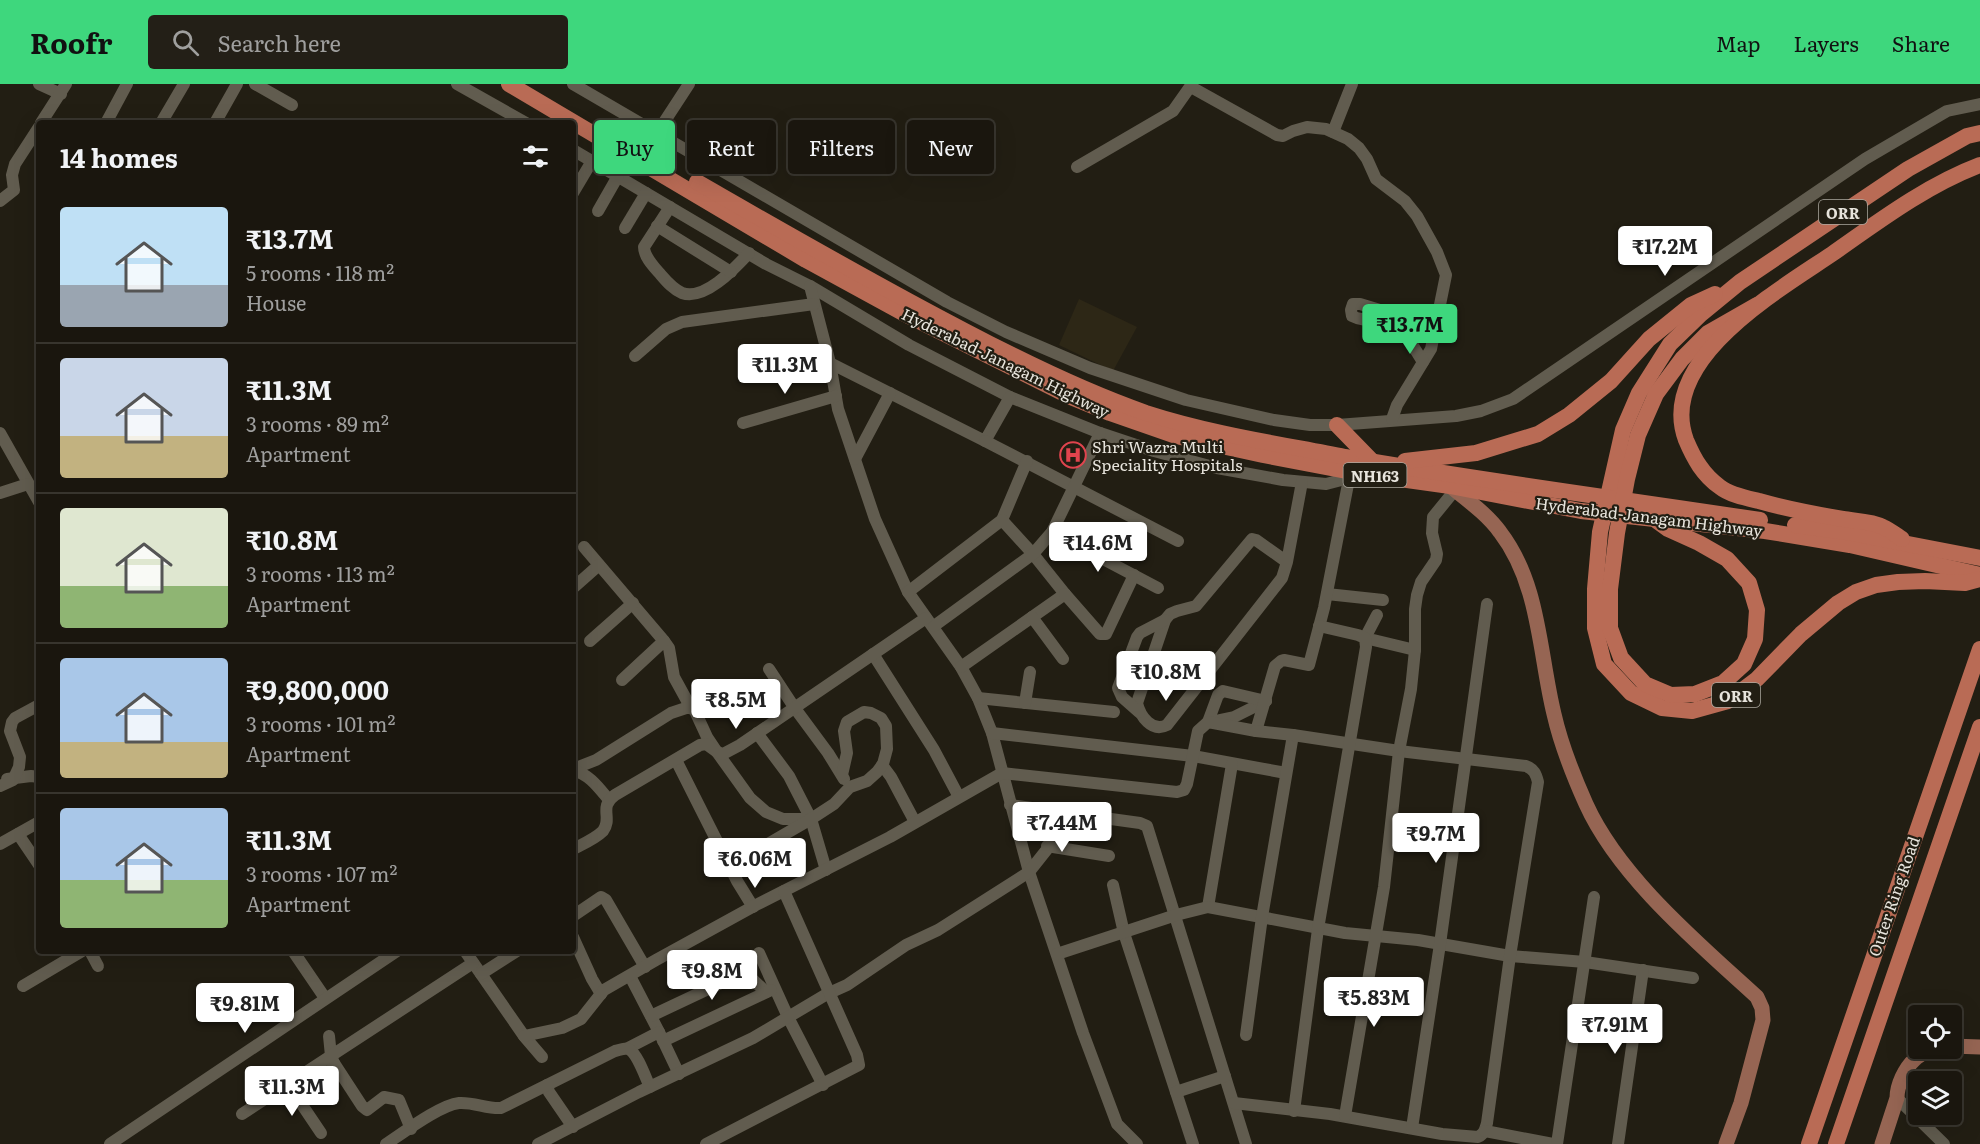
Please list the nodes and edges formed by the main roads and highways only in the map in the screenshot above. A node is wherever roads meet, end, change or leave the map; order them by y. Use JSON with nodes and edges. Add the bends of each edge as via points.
{"nodes":[{"id":1,"x":509,"y":84,"type":"edge"},
{"id":2,"x":529,"y":84,"type":"edge"},
{"id":3,"x":570,"y":120,"type":"edge"},
{"id":4,"x":576,"y":124,"type":"edge"},
{"id":5,"x":1980,"y":133,"type":"edge"},
{"id":6,"x":1980,"y":143,"type":"edge"},
{"id":7,"x":1949,"y":146,"type":"junction"},
{"id":8,"x":1980,"y":168,"type":"edge"},
{"id":9,"x":1740,"y":282,"type":"junction"},
{"id":10,"x":1757,"y":305,"type":"junction"},
{"id":11,"x":1336,"y":425,"type":"road end"},
{"id":12,"x":1374,"y":467,"type":"junction"},
{"id":13,"x":1619,"y":478,"type":"junction"},
{"id":14,"x":1452,"y":488,"type":"junction"},
{"id":15,"x":1655,"y":519,"type":"junction"},
{"id":16,"x":1609,"y":533,"type":"junction"},
{"id":17,"x":1911,"y":544,"type":"junction"},
{"id":18,"x":1980,"y":558,"type":"edge"},
{"id":19,"x":1980,"y":577,"type":"edge"},
{"id":20,"x":1980,"y":648,"type":"edge"},
{"id":21,"x":1980,"y":727,"type":"edge"},
{"id":22,"x":1962,"y":1046,"type":"edge"},
{"id":23,"x":1980,"y":1047,"type":"edge"},
{"id":24,"x":1914,"y":1059,"type":"edge"},
{"id":25,"x":1726,"y":1144,"type":"edge"},
{"id":26,"x":1809,"y":1144,"type":"edge"},
{"id":27,"x":1836,"y":1144,"type":"edge"},
{"id":28,"x":1882,"y":1144,"type":"edge"}],
"edges":[{"from":1,"to":3,"type":"highway","name":"Hyderabad-Janagam Highway","number":"NH163"},
{"from":2,"to":12,"type":"highway","name":"Hyderabad-Janagam Highway","number":"NH163","via":[[921,309],[1080,388],[1200,428]]},
{"from":4,"to":12,"type":"highway","name":"Hyderabad-Janagam Highway","number":"NH163","via":[[903,313],[1110,414],[1176,436],[1263,455]]},
{"from":5,"to":7,"type":"highway","number":"ORR"},
{"from":6,"to":7,"type":"highway","number":"ORR"},
{"from":7,"to":9,"type":"highway","number":"ORR"},
{"from":8,"to":10,"type":"highway","number":"ORR","via":[[1962,172],[1912,201]]},
{"from":9,"to":12,"type":"highway","number":"ORR","via":[[1691,305],[1649,339],[1611,381],[1538,434],[1476,453]]},
{"from":9,"to":13,"type":"highway","number":"ORR","via":[[1670,344],[1639,393],[1623,430]]},
{"from":10,"to":13,"type":"highway","number":"ORR","via":[[1708,333],[1682,358],[1656,394]]},
{"from":10,"to":17,"type":"highway","number":"ORR","via":[[1719,338],[1696,368],[1681,416],[1692,455],[1722,489],[1793,510],[1881,526]]},
{"from":11,"to":12,"type":"highway"},
{"from":12,"to":14,"type":"highway","name":"Hyderabad-Janagam Highway","number":"NH163"},
{"from":12,"to":17,"type":"highway","name":"Hyderabad-Janagam Highway","number":"NH163"},
{"from":13,"to":16,"type":"highway","number":"ORR"},
{"from":14,"to":15,"type":"highway","name":"Hyderabad-Janagam Highway","number":"NH163","via":[[1581,511]]},
{"from":14,"to":25,"type":"main road","via":[[1500,532],[1517,559],[1532,597],[1565,754],[1587,806],[1615,854],[1653,898],[1757,998],[1762,1008],[1763,1020]]},
{"from":15,"to":16,"type":"highway","number":"ORR","via":[[1727,559],[1749,583],[1757,610],[1755,639],[1744,664],[1723,682],[1695,693],[1671,695],[1645,684],[1621,658],[1610,628]]},
{"from":15,"to":19,"type":"highway","name":"Hyderabad-Janagam Highway","number":"NH163","via":[[1850,545]]},
{"from":16,"to":19,"type":"highway","number":"ORR","via":[[1595,589],[1595,628],[1604,664],[1631,693],[1662,708],[1692,711],[1728,701],[1757,679],[1801,634],[1856,592],[1898,582],[1965,583]]},
{"from":17,"to":18,"type":"highway","name":"Hyderabad-Janagam Highway","number":"NH163"},
{"from":20,"to":26,"type":"highway","name":"Outer Ring Road"},
{"from":21,"to":27,"type":"highway","name":"Outer Ring Road"},
{"from":22,"to":23,"type":"main road"},
{"from":24,"to":28,"type":"main road","via":[[1897,1091]]}]}
